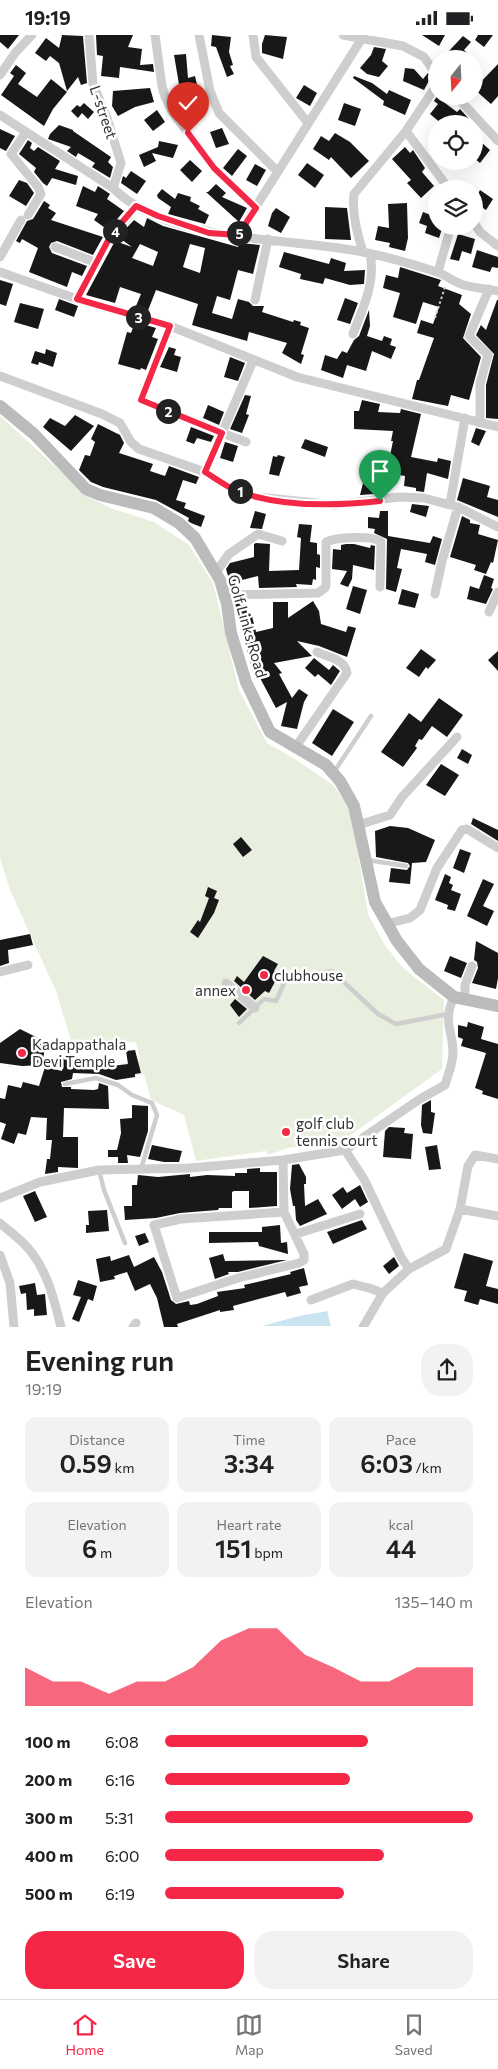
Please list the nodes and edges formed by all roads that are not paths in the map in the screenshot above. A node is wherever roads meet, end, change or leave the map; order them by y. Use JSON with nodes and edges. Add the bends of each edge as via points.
{"nodes":[{"id":1,"x":32,"y":35,"type":"edge"},
{"id":2,"x":89,"y":35,"type":"edge"},
{"id":3,"x":155,"y":35,"type":"edge"},
{"id":4,"x":199,"y":35,"type":"edge"},
{"id":5,"x":253,"y":35,"type":"edge"},
{"id":6,"x":343,"y":35,"type":"edge"},
{"id":7,"x":364,"y":36,"type":"edge"},
{"id":8,"x":428,"y":63,"type":"edge"},
{"id":9,"x":0,"y":75,"type":"edge"},
{"id":10,"x":428,"y":98,"type":"edge"},
{"id":11,"x":464,"y":105,"type":"edge"},
{"id":12,"x":0,"y":115,"type":"edge"},
{"id":13,"x":308,"y":123,"type":"junction"},
{"id":14,"x":406,"y":131,"type":"junction"},
{"id":15,"x":26,"y":132,"type":"junction"},
{"id":16,"x":498,"y":141,"type":"edge"},
{"id":17,"x":278,"y":172,"type":"junction"},
{"id":18,"x":442,"y":180,"type":"edge"},
{"id":19,"x":113,"y":188,"type":"junction"},
{"id":20,"x":136,"y":206,"type":"junction"},
{"id":21,"x":256,"y":208,"type":"junction"},
{"id":22,"x":238,"y":235,"type":"junction"},
{"id":23,"x":448,"y":235,"type":"edge"},
{"id":24,"x":483,"y":235,"type":"edge"},
{"id":25,"x":268,"y":239,"type":"junction"},
{"id":26,"x":498,"y":246,"type":"edge"},
{"id":27,"x":55,"y":247,"type":"dead end"},
{"id":28,"x":366,"y":253,"type":"junction"},
{"id":29,"x":0,"y":257,"type":"edge"},
{"id":30,"x":97,"y":263,"type":"junction"},
{"id":31,"x":0,"y":272,"type":"edge"},
{"id":32,"x":438,"y":272,"type":"junction"},
{"id":33,"x":494,"y":290,"type":"edge"},
{"id":34,"x":77,"y":299,"type":"junction"},
{"id":35,"x":255,"y":300,"type":"dead end"},
{"id":36,"x":170,"y":326,"type":"junction"},
{"id":37,"x":353,"y":334,"type":"dead end"},
{"id":38,"x":253,"y":361,"type":"junction"},
{"id":39,"x":0,"y":376,"type":"edge"},
{"id":40,"x":0,"y":406,"type":"edge"},
{"id":41,"x":465,"y":418,"type":"junction"},
{"id":42,"x":480,"y":423,"type":"junction"},
{"id":43,"x":498,"y":427,"type":"edge"},
{"id":44,"x":222,"y":433,"type":"junction"},
{"id":45,"x":246,"y":442,"type":"dead end"},
{"id":46,"x":205,"y":472,"type":"junction"},
{"id":47,"x":454,"y":506,"type":"junction"},
{"id":48,"x":498,"y":527,"type":"edge"},
{"id":49,"x":282,"y":541,"type":"dead end"},
{"id":50,"x":216,"y":573,"type":"junction"},
{"id":51,"x":380,"y":587,"type":"dead end"},
{"id":52,"x":498,"y":592,"type":"edge"},
{"id":53,"x":435,"y":594,"type":"dead end"},
{"id":54,"x":224,"y":595,"type":"junction"},
{"id":55,"x":489,"y":612,"type":"dead end"},
{"id":56,"x":317,"y":652,"type":"dead end"},
{"id":57,"x":371,"y":716,"type":"dead end"},
{"id":58,"x":457,"y":737,"type":"dead end"},
{"id":59,"x":295,"y":748,"type":"junction"},
{"id":60,"x":333,"y":773,"type":"junction"},
{"id":61,"x":358,"y":825,"type":"junction"},
{"id":62,"x":498,"y":848,"type":"edge"},
{"id":63,"x":366,"y":859,"type":"junction"},
{"id":64,"x":406,"y":866,"type":"dead end"},
{"id":65,"x":386,"y":924,"type":"junction"},
{"id":66,"x":28,"y":965,"type":"dead end"},
{"id":67,"x":472,"y":966,"type":"dead end"},
{"id":68,"x":0,"y":972,"type":"edge"},
{"id":69,"x":226,"y":983,"type":"dead end"},
{"id":70,"x":459,"y":999,"type":"junction"},
{"id":71,"x":498,"y":1006,"type":"edge"},
{"id":72,"x":255,"y":1009,"type":"junction"},
{"id":73,"x":448,"y":1014,"type":"junction"},
{"id":74,"x":239,"y":1023,"type":"dead end"},
{"id":75,"x":65,"y":1083,"type":"dead end"},
{"id":76,"x":346,"y":1150,"type":"junction"},
{"id":77,"x":498,"y":1159,"type":"edge"},
{"id":78,"x":283,"y":1160,"type":"junction"},
{"id":79,"x":141,"y":1169,"type":"junction"},
{"id":80,"x":100,"y":1170,"type":"junction"},
{"id":81,"x":0,"y":1198,"type":"edge"},
{"id":82,"x":460,"y":1209,"type":"junction"},
{"id":83,"x":284,"y":1212,"type":"junction"},
{"id":84,"x":360,"y":1214,"type":"dead end"},
{"id":85,"x":498,"y":1216,"type":"edge"},
{"id":86,"x":0,"y":1223,"type":"edge"},
{"id":87,"x":296,"y":1234,"type":"junction"},
{"id":88,"x":125,"y":1243,"type":"dead end"},
{"id":89,"x":0,"y":1255,"type":"edge"},
{"id":90,"x":409,"y":1269,"type":"junction"},
{"id":91,"x":383,"y":1293,"type":"junction"},
{"id":92,"x":312,"y":1300,"type":"dead end"},
{"id":93,"x":14,"y":1327,"type":"edge"},
{"id":94,"x":61,"y":1327,"type":"edge"},
{"id":95,"x":363,"y":1327,"type":"edge"}],
"edges":[{"from":1,"to":9,"type":"street"},
{"from":2,"to":19,"type":"street","name":"L-street","via":[[93,84],[121,163]]},
{"from":3,"to":21,"type":"street","via":[[162,86],[172,111],[214,168]]},
{"from":4,"to":17,"type":"street","via":[[210,91],[218,113]]},
{"from":5,"to":13,"type":"street","via":[[256,57]]},
{"from":6,"to":7,"type":"street"},
{"from":7,"to":8,"type":"street","via":[[403,46]]},
{"from":7,"to":13,"type":"street"},
{"from":10,"to":14,"type":"street"},
{"from":11,"to":16,"type":"street"},
{"from":12,"to":15,"type":"street"},
{"from":13,"to":17,"type":"street"},
{"from":14,"to":18,"type":"street"},
{"from":14,"to":28,"type":"street","via":[[354,194],[356,227]]},
{"from":15,"to":19,"type":"street"},
{"from":15,"to":29,"type":"street","via":[[12,154],[41,194]]},
{"from":17,"to":21,"type":"street"},
{"from":19,"to":20,"type":"street"},
{"from":20,"to":22,"type":"street","via":[[209,233]]},
{"from":20,"to":30,"type":"street","via":[[111,235]]},
{"from":21,"to":22,"type":"street"},
{"from":22,"to":25,"type":"street"},
{"from":23,"to":32,"type":"street"},
{"from":24,"to":26,"type":"street"},
{"from":25,"to":28,"type":"street"},
{"from":25,"to":35,"type":"street"},
{"from":27,"to":30,"type":"street"},
{"from":28,"to":32,"type":"street"},
{"from":28,"to":37,"type":"street","via":[[373,269],[371,288]]},
{"from":30,"to":34,"type":"street"},
{"from":31,"to":34,"type":"street"},
{"from":32,"to":33,"type":"street","via":[[464,285]]},
{"from":33,"to":42,"type":"street","via":[[469,336],[488,355],[480,384]]},
{"from":34,"to":36,"type":"street"},
{"from":36,"to":38,"type":"street"},
{"from":36,"to":44,"type":"street","via":[[141,400]]},
{"from":38,"to":41,"type":"street","via":[[297,377]]},
{"from":38,"to":44,"type":"street"},
{"from":39,"to":46,"type":"street","via":[[102,414],[120,423],[138,449]]},
{"from":40,"to":50,"type":"street","name":"Golf Links Road","via":[[34,434],[86,489],[154,508],[179,523],[195,538]]},
{"from":41,"to":42,"type":"street"},
{"from":41,"to":47,"type":"street"},
{"from":42,"to":43,"type":"street"},
{"from":44,"to":45,"type":"street"},
{"from":44,"to":46,"type":"street"},
{"from":46,"to":47,"type":"street","via":[[235,490],[287,501],[335,505],[424,497]]},
{"from":47,"to":48,"type":"street"},
{"from":47,"to":53,"type":"street"},
{"from":49,"to":50,"type":"street","via":[[258,535],[229,554]]},
{"from":50,"to":54,"type":"street","name":"Golf Links Road"},
{"from":51,"to":54,"type":"street","via":[[381,541],[368,537],[326,542],[326,585],[318,593]]},
{"from":52,"to":55,"type":"street"},
{"from":54,"to":59,"type":"street","name":"Golf Links Road","via":[[231,633],[246,682],[270,731]]},
{"from":56,"to":59,"type":"street","via":[[340,661],[347,673]]},
{"from":57,"to":60,"type":"lane"},
{"from":58,"to":61,"type":"street","via":[[402,797],[390,815]]},
{"from":59,"to":60,"type":"street","name":"Golf Links Road","via":[[326,765]]},
{"from":60,"to":61,"type":"street","name":"Golf Links Road","via":[[354,806]]},
{"from":61,"to":63,"type":"street","name":"Golf Links Road"},
{"from":62,"to":65,"type":"street","via":[[467,829],[462,830],[437,868],[420,910],[410,918]]},
{"from":63,"to":64,"type":"lane"},
{"from":63,"to":65,"type":"street","name":"Golf Links Road","via":[[375,902]]},
{"from":65,"to":70,"type":"street","name":"Golf Links Road","via":[[419,969]]},
{"from":66,"to":68,"type":"street"},
{"from":67,"to":70,"type":"street"},
{"from":69,"to":72,"type":"street"},
{"from":70,"to":71,"type":"street","name":"Golf Links Road"},
{"from":70,"to":73,"type":"street"},
{"from":72,"to":73,"type":"lane","via":[[264,999],[276,1001],[286,979],[332,971],[378,1014],[396,1024]]},
{"from":72,"to":74,"type":"lane"},
{"from":73,"to":76,"type":"street","via":[[453,1053],[445,1085]]},
{"from":75,"to":79,"type":"lane","via":[[96,1078],[118,1085],[152,1103],[157,1115]]},
{"from":76,"to":78,"type":"street"},
{"from":76,"to":90,"type":"street"},
{"from":77,"to":82,"type":"street","via":[[475,1155],[468,1166]]},
{"from":78,"to":79,"type":"street"},
{"from":78,"to":83,"type":"street"},
{"from":79,"to":80,"type":"street"},
{"from":80,"to":81,"type":"street","via":[[40,1182]]},
{"from":80,"to":88,"type":"lane","via":[[104,1190]]},
{"from":82,"to":85,"type":"street"},
{"from":82,"to":90,"type":"street","via":[[446,1249]]},
{"from":83,"to":87,"type":"street"},
{"from":83,"to":87,"type":"street","via":[[181,1219],[154,1225],[177,1298],[299,1263],[304,1260],[304,1254]]},
{"from":84,"to":87,"type":"street"},
{"from":86,"to":94,"type":"street","via":[[27,1247],[42,1270]]},
{"from":89,"to":93,"type":"street","via":[[10,1283]]},
{"from":90,"to":91,"type":"street"},
{"from":91,"to":92,"type":"street","via":[[353,1284]]},
{"from":91,"to":95,"type":"street"}]}
